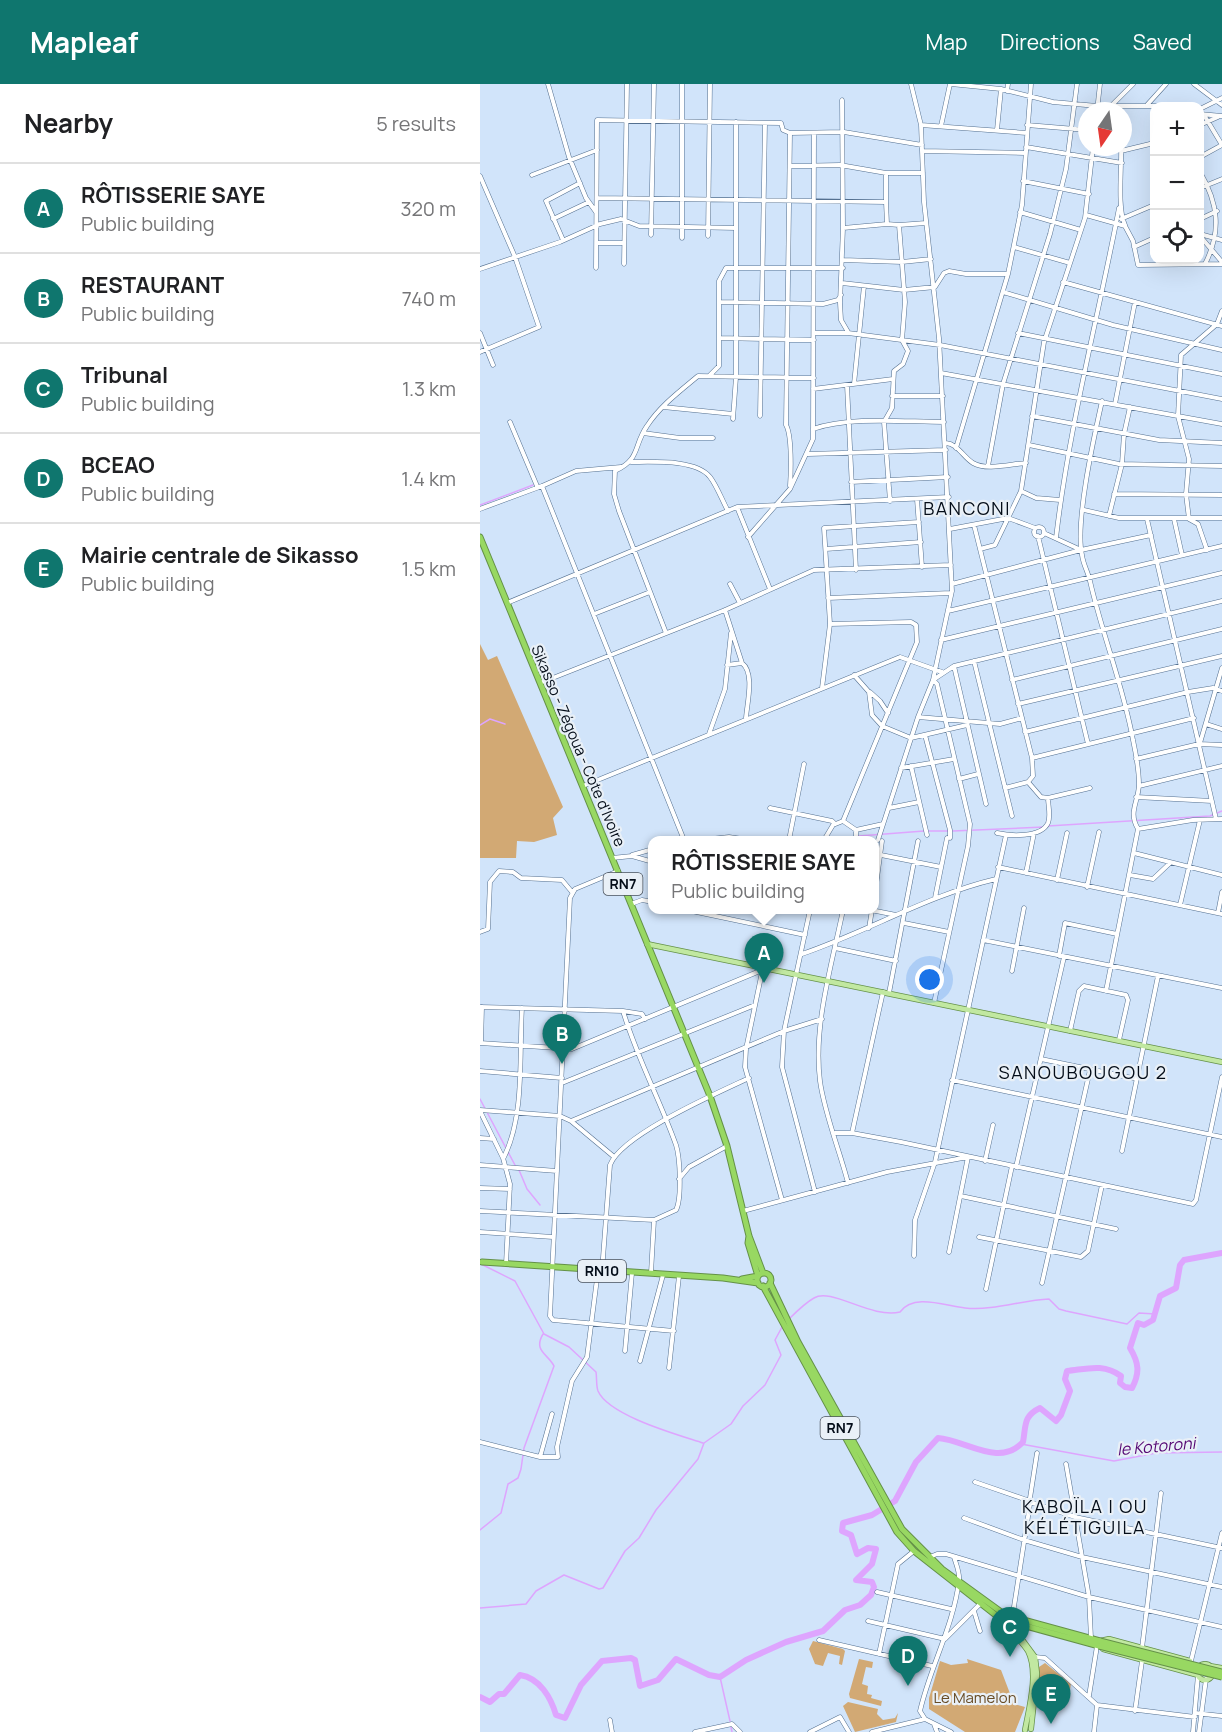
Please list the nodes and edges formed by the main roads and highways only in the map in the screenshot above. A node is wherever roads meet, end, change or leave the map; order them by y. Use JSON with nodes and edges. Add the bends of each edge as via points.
{"nodes":[{"id":1,"x":480,"y":537,"type":"edge"},
{"id":2,"x":647,"y":944,"type":"junction"},
{"id":3,"x":1222,"y":1062,"type":"edge"},
{"id":4,"x":481,"y":1262,"type":"edge"},
{"id":5,"x":760,"y":1274,"type":"junction"},
{"id":6,"x":739,"y":1280,"type":"junction"},
{"id":7,"x":770,"y":1283,"type":"junction"},
{"id":8,"x":761,"y":1285,"type":"junction"},
{"id":9,"x":783,"y":1319,"type":"junction"},
{"id":10,"x":889,"y":1513,"type":"junction"},
{"id":11,"x":958,"y":1584,"type":"junction"},
{"id":12,"x":1004,"y":1614,"type":"junction"},
{"id":13,"x":1002,"y":1620,"type":"junction"},
{"id":14,"x":1013,"y":1621,"type":"junction"},
{"id":15,"x":1098,"y":1644,"type":"junction"},
{"id":16,"x":1202,"y":1665,"type":"junction"},
{"id":17,"x":1210,"y":1665,"type":"junction"},
{"id":18,"x":1222,"y":1668,"type":"edge"},
{"id":19,"x":1222,"y":1672,"type":"edge"},
{"id":20,"x":1198,"y":1675,"type":"junction"},
{"id":21,"x":1208,"y":1678,"type":"junction"},
{"id":22,"x":1222,"y":1678,"type":"edge"},
{"id":23,"x":1028,"y":1731,"type":"edge"}],
"edges":[{"from":1,"to":2,"type":"highway","name":"Sikasso - Zégoua - Cote d'Ivoire","number":"RN7"},
{"from":2,"to":3,"type":"main road"},
{"from":2,"to":5,"type":"highway","name":"Sikasso - Zégoua - Cote d'Ivoire","number":"RN7","via":[[710,1096]]},
{"from":4,"to":6,"type":"highway","number":"RN10"},
{"from":5,"to":6,"type":"highway","number":"RN10"},
{"from":5,"to":7,"type":"highway","number":"RN7","via":[[770,1277]]},
{"from":5,"to":8,"type":"highway","number":"RN7"},
{"from":6,"to":8,"type":"highway","number":"RN10"},
{"from":7,"to":8,"type":"highway"},
{"from":7,"to":9,"type":"highway","number":"RN7"},
{"from":8,"to":9,"type":"highway","number":"RN7"},
{"from":9,"to":10,"type":"highway","number":"RN7"},
{"from":10,"to":11,"type":"highway","number":"RN7"},
{"from":10,"to":11,"type":"highway","number":"RN7","via":[[914,1551]]},
{"from":11,"to":12,"type":"highway","number":"RN7"},
{"from":11,"to":13,"type":"highway","number":"RN7"},
{"from":12,"to":13,"type":"highway"},
{"from":12,"to":14,"type":"highway"},
{"from":13,"to":14,"type":"highway","number":"RN7"},
{"from":14,"to":15,"type":"highway"},
{"from":14,"to":15,"type":"highway","via":[[1091,1638]]},
{"from":14,"to":23,"type":"main road","via":[[1032,1665]]},
{"from":14,"to":23,"type":"main road","via":[[1035,1657],[1037,1674]]},
{"from":15,"to":16,"type":"main road","via":[[1108,1639]]},
{"from":15,"to":19,"type":"highway","bridge":true},
{"from":15,"to":20,"type":"main road"},
{"from":15,"to":22,"type":"highway","bridge":true},
{"from":16,"to":17,"type":"main road"},
{"from":16,"to":20,"type":"main road"},
{"from":17,"to":18,"type":"main road"},
{"from":17,"to":21,"type":"main road","via":[[1213,1672]]},
{"from":20,"to":21,"type":"main road"},
{"from":21,"to":22,"type":"main road"}]}
